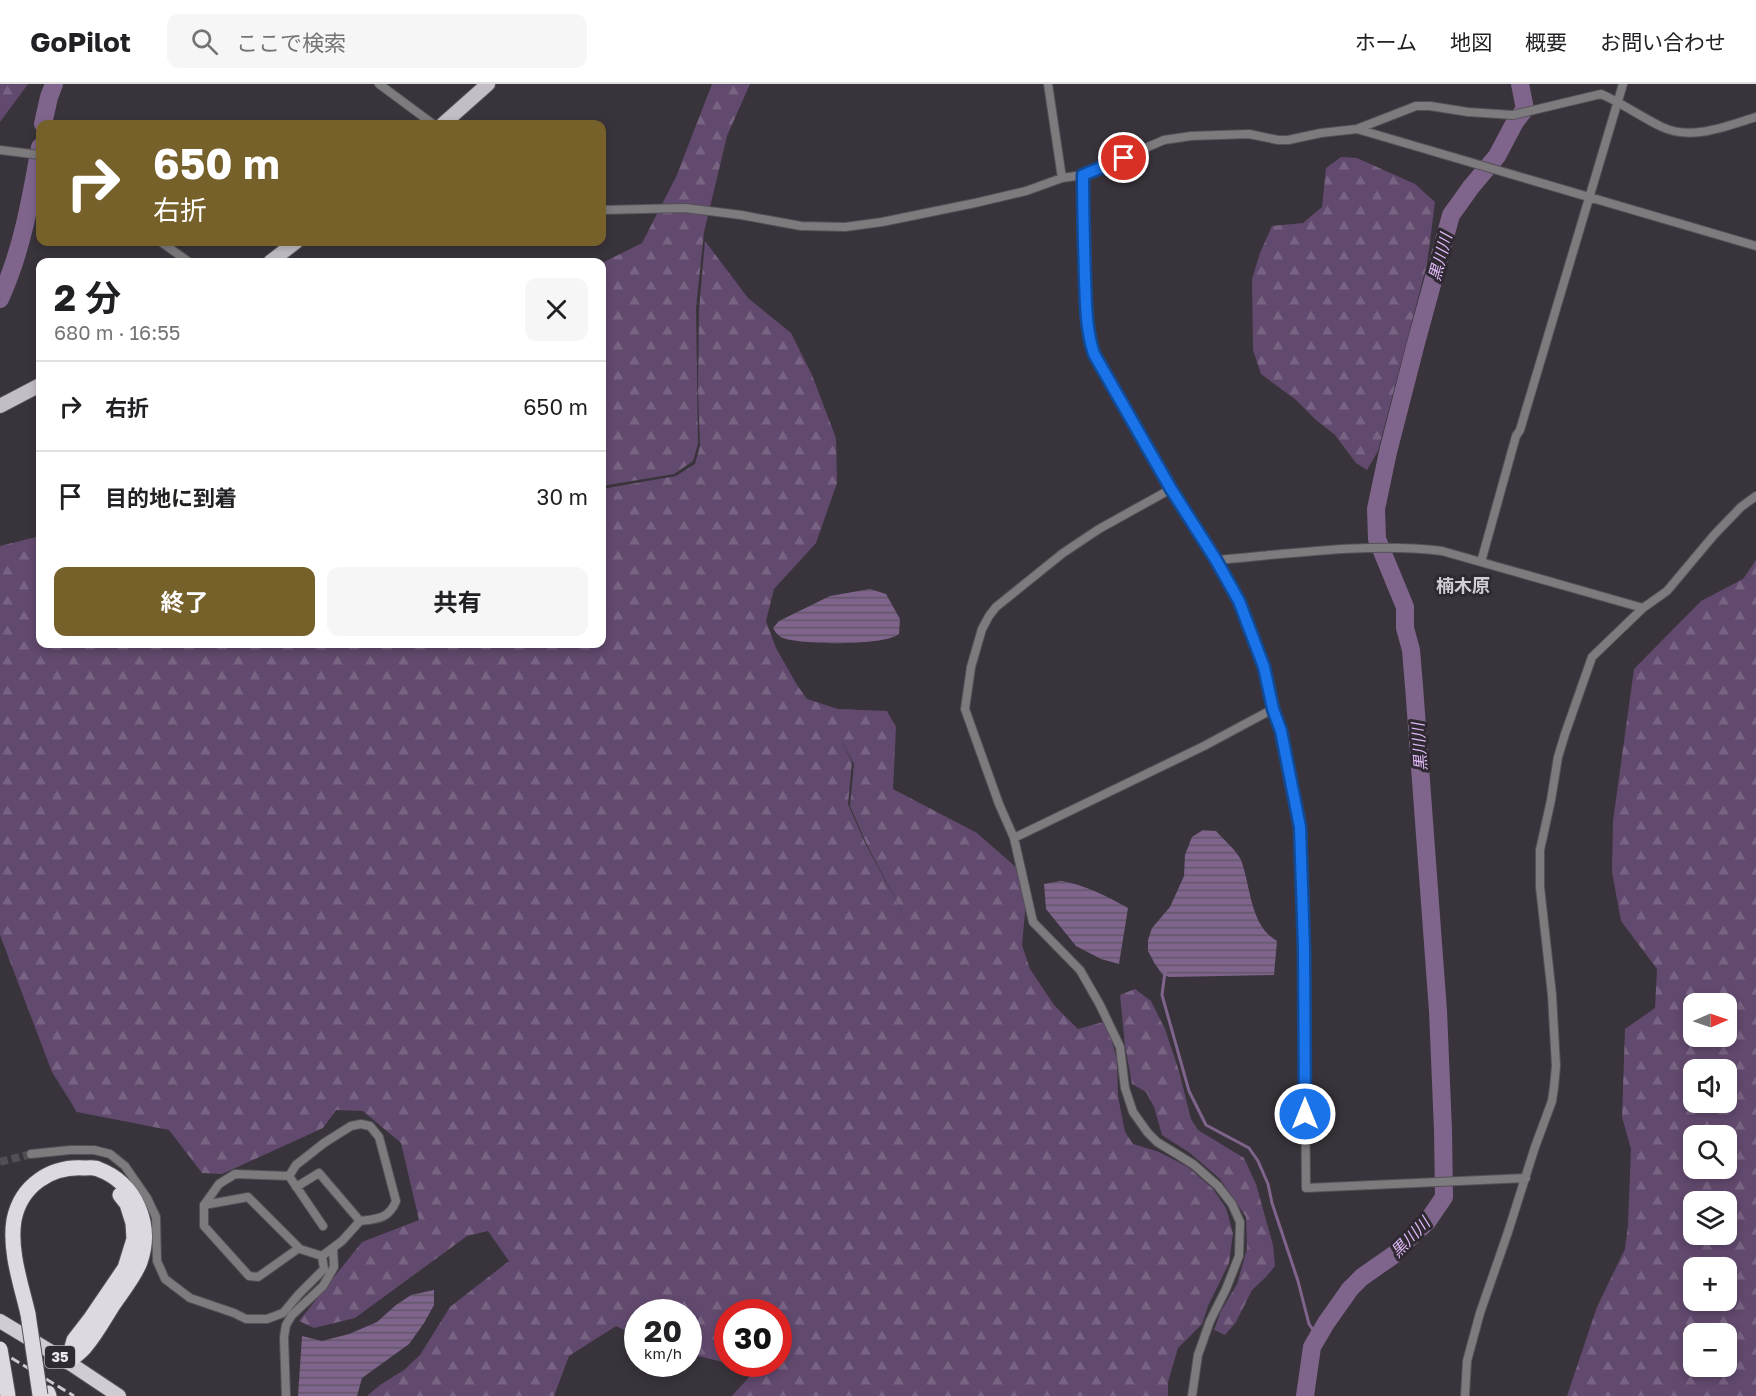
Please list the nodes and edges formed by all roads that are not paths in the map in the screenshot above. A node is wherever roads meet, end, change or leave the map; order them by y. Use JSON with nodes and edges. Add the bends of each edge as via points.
{"nodes":[{"id":1,"x":379,"y":84,"type":"edge"},
{"id":2,"x":488,"y":84,"type":"edge"},
{"id":3,"x":1048,"y":84,"type":"edge"},
{"id":4,"x":1623,"y":84,"type":"edge"},
{"id":5,"x":1618,"y":103,"type":"junction"},
{"id":6,"x":1756,"y":117,"type":"edge"},
{"id":7,"x":427,"y":120,"type":"edge"},
{"id":8,"x":448,"y":120,"type":"edge"},
{"id":9,"x":1357,"y":129,"type":"junction"},
{"id":10,"x":0,"y":150,"type":"edge"},
{"id":11,"x":36,"y":154,"type":"edge"},
{"id":12,"x":1083,"y":175,"type":"junction"},
{"id":13,"x":1062,"y":178,"type":"junction"},
{"id":14,"x":1589,"y":197,"type":"junction"},
{"id":15,"x":606,"y":210,"type":"edge"},
{"id":16,"x":167,"y":246,"type":"edge"},
{"id":17,"x":291,"y":246,"type":"edge"},
{"id":18,"x":1756,"y":246,"type":"edge"},
{"id":19,"x":183,"y":258,"type":"edge"},
{"id":20,"x":275,"y":258,"type":"edge"},
{"id":21,"x":36,"y":387,"type":"edge"},
{"id":22,"x":0,"y":406,"type":"edge"},
{"id":23,"x":1171,"y":489,"type":"junction"},
{"id":24,"x":1756,"y":495,"type":"edge"},
{"id":25,"x":1216,"y":560,"type":"junction"},
{"id":26,"x":1481,"y":562,"type":"junction"},
{"id":27,"x":1643,"y":608,"type":"junction"},
{"id":28,"x":1273,"y":709,"type":"junction"},
{"id":29,"x":1014,"y":838,"type":"junction"},
{"id":30,"x":31,"y":1154,"type":"tunnel mouth"},
{"id":31,"x":289,"y":1176,"type":"junction"},
{"id":32,"x":1526,"y":1178,"type":"junction"},
{"id":33,"x":296,"y":1187,"type":"junction"},
{"id":34,"x":204,"y":1205,"type":"junction"},
{"id":35,"x":360,"y":1221,"type":"junction"},
{"id":36,"x":323,"y":1226,"type":"dead end"},
{"id":37,"x":299,"y":1248,"type":"junction"},
{"id":38,"x":333,"y":1248,"type":"junction"},
{"id":39,"x":322,"y":1256,"type":"junction"},
{"id":40,"x":0,"y":1321,"type":"edge"},
{"id":41,"x":0,"y":1349,"type":"edge"},
{"id":42,"x":68,"y":1362,"type":"junction"},
{"id":43,"x":45,"y":1395,"type":"edge"},
{"id":44,"x":8,"y":1396,"type":"edge"},
{"id":45,"x":119,"y":1396,"type":"edge"},
{"id":46,"x":286,"y":1396,"type":"edge"},
{"id":47,"x":1192,"y":1396,"type":"edge"},
{"id":48,"x":1465,"y":1396,"type":"edge"}],
"edges":[{"from":1,"to":7,"type":"street"},
{"from":2,"to":8,"type":"main road"},
{"from":3,"to":13,"type":"street"},
{"from":4,"to":5,"type":"street"},
{"from":5,"to":6,"type":"street","via":[[1664,128],[1681,132],[1706,132]]},
{"from":5,"to":9,"type":"street","via":[[1600,94],[1514,116],[1416,106]]},
{"from":5,"to":14,"type":"street"},
{"from":9,"to":12,"type":"street","via":[[1288,140],[1249,134],[1164,140]]},
{"from":9,"to":14,"type":"street"},
{"from":10,"to":11,"type":"street"},
{"from":12,"to":13,"type":"street"},
{"from":12,"to":23,"type":"street","via":[[1090,341]]},
{"from":13,"to":15,"type":"street","via":[[975,203],[845,226],[801,226],[685,208]]},
{"from":14,"to":18,"type":"street"},
{"from":14,"to":26,"type":"street"},
{"from":16,"to":19,"type":"street"},
{"from":17,"to":20,"type":"main road"},
{"from":21,"to":22,"type":"main road"},
{"from":23,"to":25,"type":"street"},
{"from":23,"to":29,"type":"street","via":[[1063,552],[996,607],[982,629],[965,709]]},
{"from":24,"to":27,"type":"street","via":[[1714,535],[1667,591]]},
{"from":25,"to":26,"type":"street","via":[[1410,547]]},
{"from":25,"to":28,"type":"street","via":[[1239,601],[1264,667]]},
{"from":26,"to":27,"type":"street"},
{"from":27,"to":32,"type":"street","via":[[1592,657],[1558,757],[1540,850],[1556,1066],[1552,1101]]},
{"from":28,"to":29,"type":"street"},
{"from":28,"to":32,"type":"street","via":[[1300,827],[1306,1188]]},
{"from":29,"to":47,"type":"street","via":[[1033,922],[1080,970],[1100,1005],[1120,1047],[1125,1088],[1133,1112],[1157,1142],[1193,1164],[1218,1186],[1240,1222],[1239,1256],[1198,1355]]},
{"from":30,"to":39,"type":"street","via":[[94,1150],[110,1154],[135,1179],[156,1218],[157,1261],[165,1279],[190,1298],[246,1319],[267,1319],[283,1313],[324,1269]]},
{"from":31,"to":33,"type":"street"},
{"from":31,"to":34,"type":"street","via":[[235,1174],[219,1184]]},
{"from":31,"to":35,"type":"street","via":[[296,1165],[351,1126],[370,1126],[379,1137],[396,1201],[387,1215]]},
{"from":32,"to":48,"type":"street","via":[[1474,1333]]},
{"from":33,"to":35,"type":"street","via":[[319,1173]]},
{"from":33,"to":36,"type":"street"},
{"from":34,"to":37,"type":"street","via":[[248,1197]]},
{"from":34,"to":37,"type":"street","via":[[204,1226],[249,1276],[258,1277]]},
{"from":35,"to":38,"type":"street"},
{"from":37,"to":39,"type":"street"},
{"from":38,"to":39,"type":"street"},
{"from":38,"to":46,"type":"street","via":[[334,1267],[323,1286],[286,1325]]},
{"from":40,"to":42,"type":"highway","number":"35"},
{"from":41,"to":44,"type":"highway","bridge":true},
{"from":42,"to":43,"type":"highway","bridge":true,"via":[[85,1347],[140,1263],[144,1238],[142,1214],[135,1198],[118,1180],[96,1168],[52,1171],[33,1184],[20,1201],[14,1219],[18,1272],[32,1314]]},
{"from":42,"to":45,"type":"highway","number":"35"}]}
